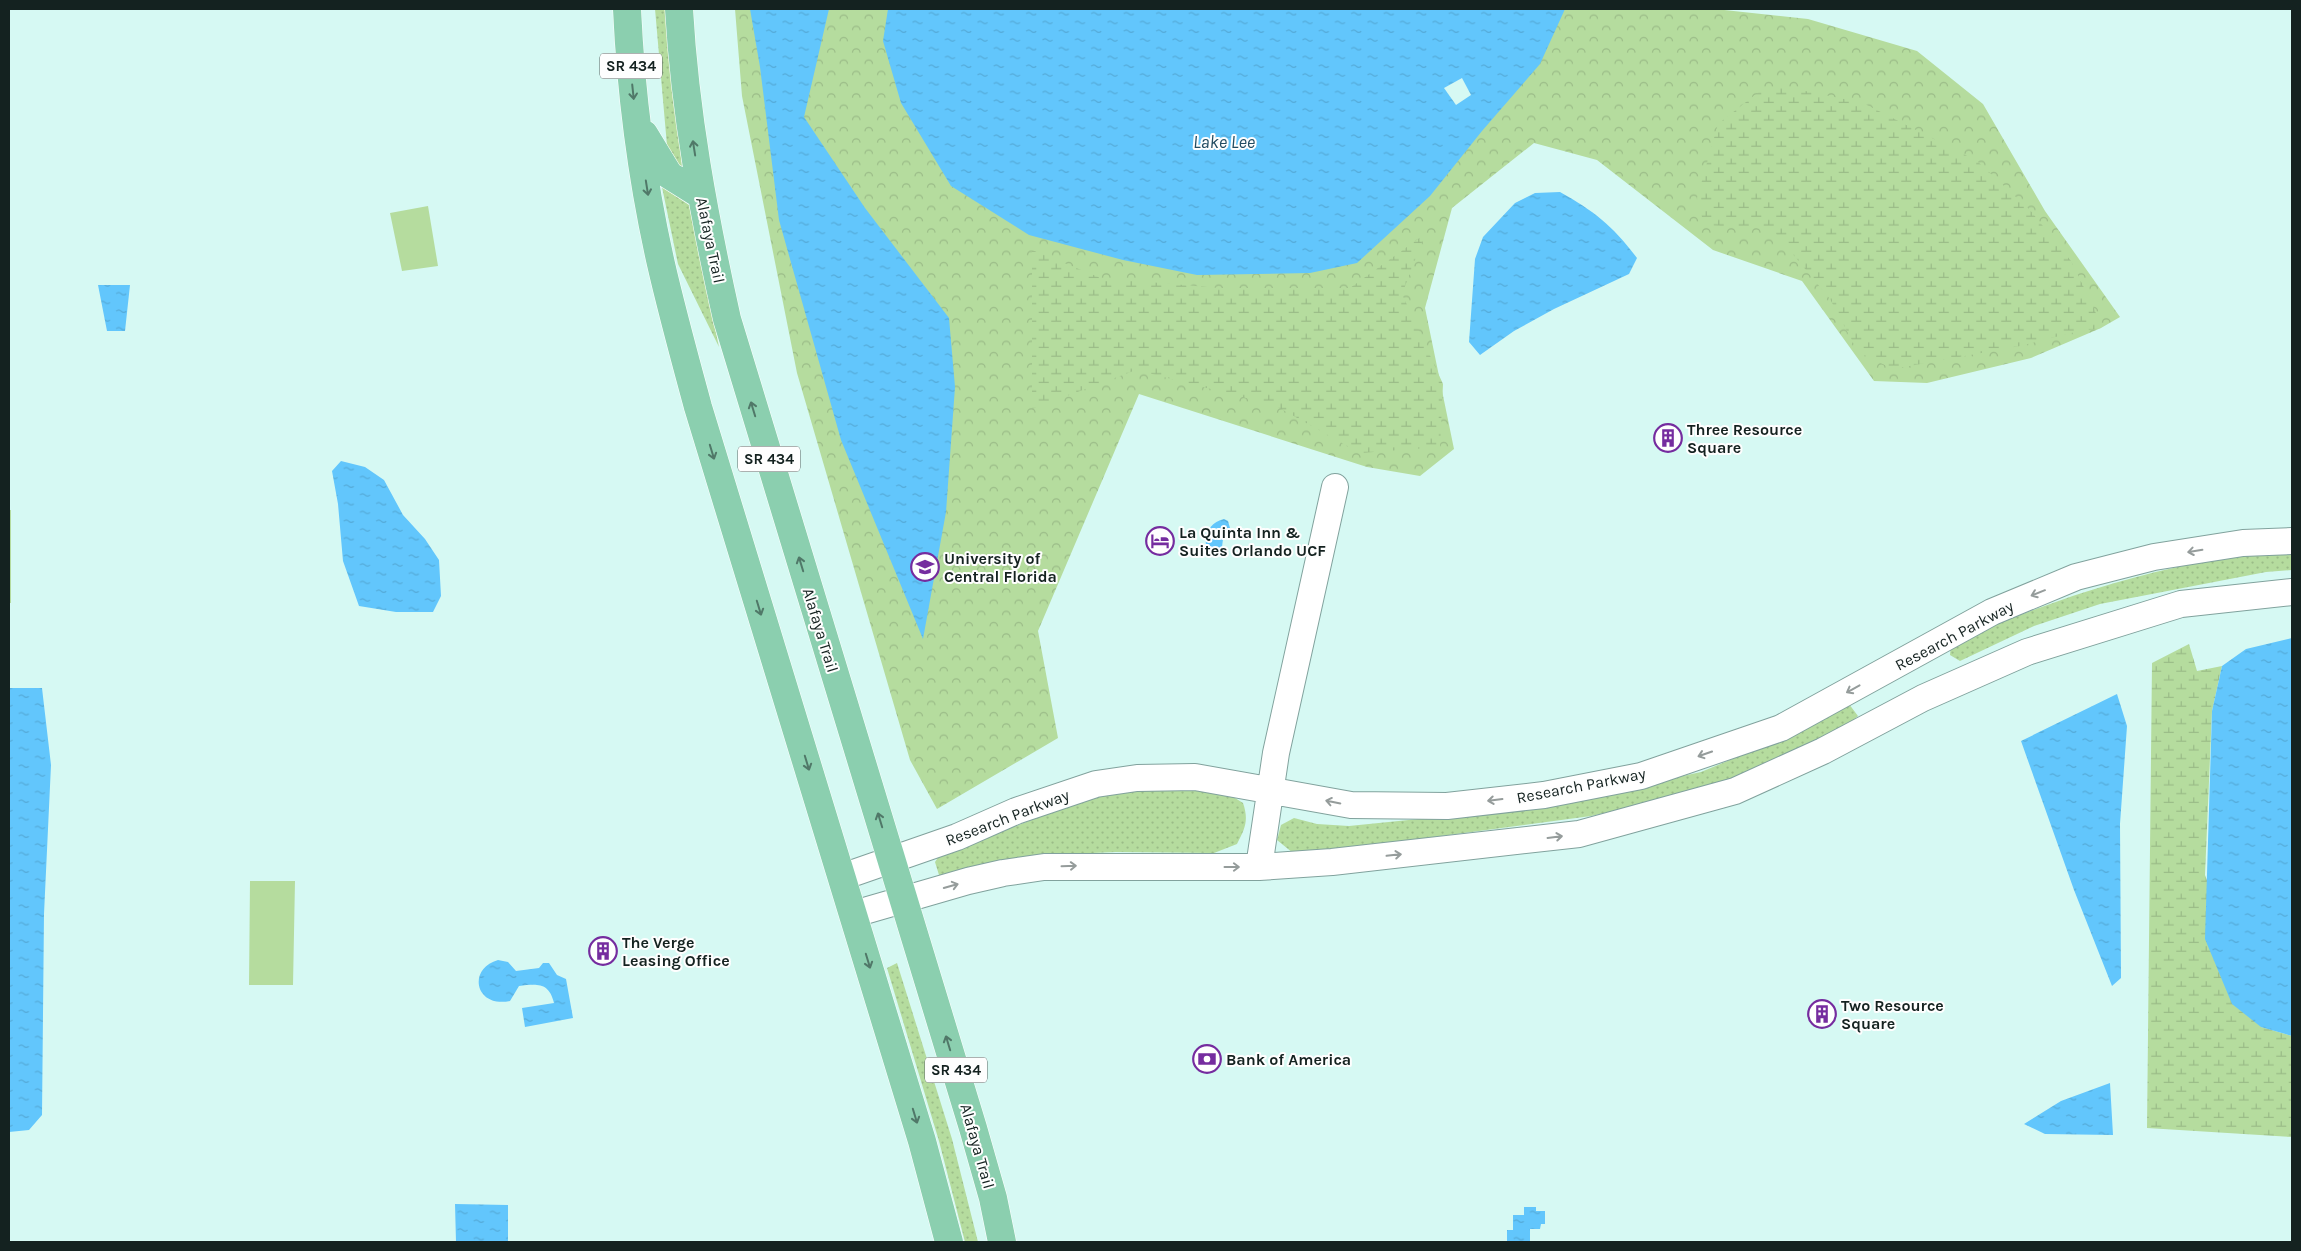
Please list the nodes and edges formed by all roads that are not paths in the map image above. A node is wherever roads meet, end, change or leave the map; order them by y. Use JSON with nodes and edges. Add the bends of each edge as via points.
{"nodes":[{"id":1,"x":627,"y":9,"type":"edge"},
{"id":2,"x":679,"y":9,"type":"edge"},
{"id":3,"x":636,"y":122,"type":"junction"},
{"id":4,"x":701,"y":195,"type":"junction"},
{"id":5,"x":1334,"y":487,"type":"dead end"},
{"id":6,"x":2292,"y":541,"type":"edge"},
{"id":7,"x":2292,"y":592,"type":"edge"},
{"id":8,"x":1270,"y":790,"type":"junction"},
{"id":9,"x":892,"y":860,"type":"junction"},
{"id":10,"x":1259,"y":867,"type":"junction"},
{"id":11,"x":842,"y":877,"type":"junction"},
{"id":12,"x":904,"y":900,"type":"junction"},
{"id":13,"x":854,"y":914,"type":"junction"},
{"id":14,"x":949,"y":1242,"type":"edge"},
{"id":15,"x":1002,"y":1242,"type":"edge"}],
"edges":[{"from":1,"to":3,"type":"main road","number":"SR 434","one_way":true},
{"from":4,"to":2,"type":"main road","name":"Alafaya Trail","number":"SR 434","one_way":true,"via":[[689,117]]},
{"from":3,"to":4,"type":"main road","via":[[668,175]]},
{"from":3,"to":11,"type":"main road","number":"SR 434","one_way":true,"via":[[661,264],[698,407]]},
{"from":9,"to":4,"type":"main road","name":"Alafaya Trail","number":"SR 434","one_way":true,"via":[[748,391],[725,310]]},
{"from":5,"to":8,"type":"street"},
{"from":6,"to":8,"type":"street","name":"Research Parkway","one_way":true,"via":[[2243,543],[2154,557],[2076,577],[1992,612],[1781,728],[1641,776],[1544,795],[1447,806],[1350,805]]},
{"from":10,"to":7,"type":"street","one_way":true,"via":[[1332,862],[1579,834],[1735,792],[1823,751],[1923,698],[2027,652],[2181,604]]},
{"from":8,"to":9,"type":"street","name":"Research Parkway","via":[[1195,776],[1137,778],[1096,784],[1016,810],[957,837]]},
{"from":8,"to":10,"type":"street"},
{"from":9,"to":11,"type":"street","name":"Research Parkway"},
{"from":9,"to":12,"type":"main road","name":"Alafaya Trail","number":"SR 434"},
{"from":12,"to":10,"type":"street","one_way":true,"via":[[1003,873],[1044,867]]},
{"from":11,"to":13,"type":"main road","number":"SR 434"},
{"from":12,"to":13,"type":"street"},
{"from":15,"to":12,"type":"main road","name":"Alafaya Trail","number":"SR 434","one_way":true,"via":[[973,1128]]},
{"from":13,"to":14,"type":"main road","number":"SR 434","one_way":true}]}
